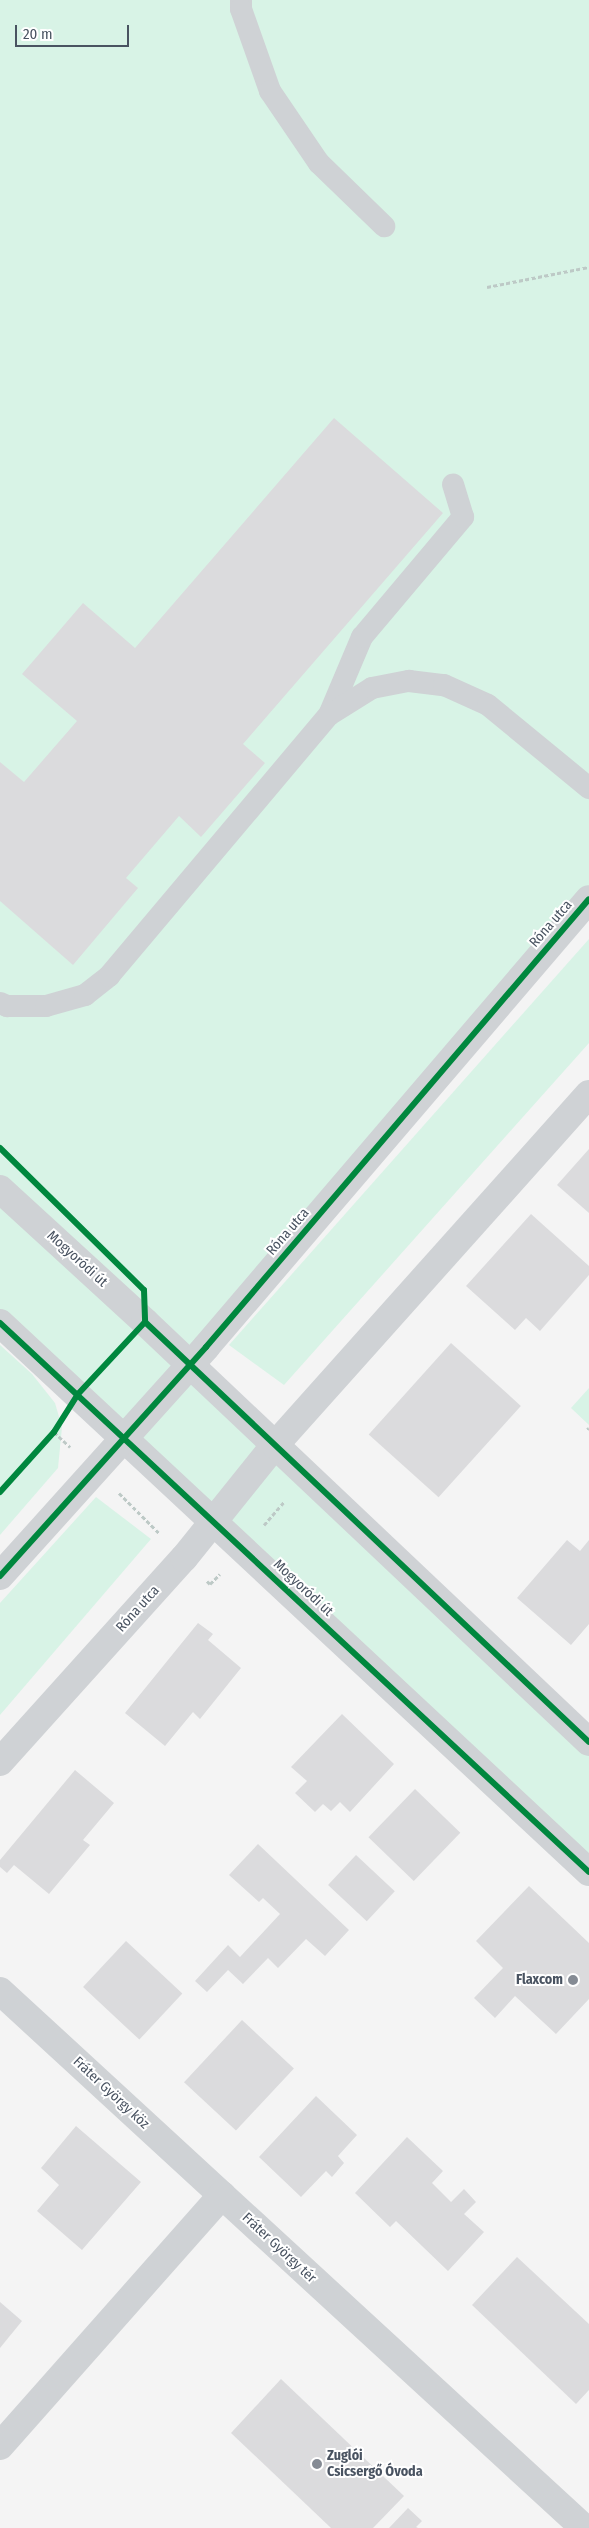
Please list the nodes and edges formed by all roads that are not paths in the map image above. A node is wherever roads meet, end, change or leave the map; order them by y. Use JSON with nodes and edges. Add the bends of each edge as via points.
{"nodes":[{"id":1,"x":240,"y":0,"type":"edge"},
{"id":2,"x":384,"y":226,"type":"dead end"},
{"id":3,"x":453,"y":484,"type":"dead end"},
{"id":4,"x":329,"y":715,"type":"junction"},
{"id":5,"x":589,"y":788,"type":"edge"},
{"id":6,"x":589,"y":899,"type":"edge"},
{"id":7,"x":0,"y":1003,"type":"edge"},
{"id":8,"x":589,"y":1094,"type":"edge"},
{"id":9,"x":0,"y":1189,"type":"edge"},
{"id":10,"x":0,"y":1323,"type":"edge"},
{"id":11,"x":190,"y":1364,"type":"junction"},
{"id":12,"x":124,"y":1438,"type":"junction"},
{"id":13,"x":275,"y":1445,"type":"junction"},
{"id":14,"x":214,"y":1522,"type":"junction"},
{"id":15,"x":0,"y":1576,"type":"edge"},
{"id":16,"x":589,"y":1742,"type":"edge"},
{"id":17,"x":0,"y":1762,"type":"edge"},
{"id":18,"x":589,"y":1872,"type":"edge"},
{"id":19,"x":0,"y":1991,"type":"edge"},
{"id":20,"x":222,"y":2195,"type":"junction"},
{"id":21,"x":0,"y":2446,"type":"edge"},
{"id":22,"x":584,"y":2528,"type":"edge"}],
"edges":[{"from":1,"to":2,"type":"lane","via":[[270,91],[320,163]]},
{"from":3,"to":4,"type":"lane","via":[[463,517],[362,637]]},
{"from":4,"to":5,"type":"lane","via":[[372,688],[409,680],[444,685],[488,705]]},
{"from":4,"to":7,"type":"lane","via":[[109,976],[86,995],[46,1006],[7,1006]]},
{"from":6,"to":11,"type":"street","name":"Róna utca"},
{"from":8,"to":13,"type":"street","name":"Róna utca"},
{"from":9,"to":11,"type":"street","name":"Mogyoródi út"},
{"from":10,"to":12,"type":"street","name":"Mogyoródi út"},
{"from":11,"to":12,"type":"street","name":"Róna utca"},
{"from":11,"to":13,"type":"street","name":"Mogyoródi út"},
{"from":12,"to":14,"type":"street","name":"Mogyoródi út"},
{"from":12,"to":15,"type":"street","name":"Róna utca"},
{"from":13,"to":14,"type":"street","name":"Róna utca"},
{"from":13,"to":16,"type":"street","name":"Mogyoródi út"},
{"from":14,"to":17,"type":"street","name":"Róna utca"},
{"from":14,"to":18,"type":"street","name":"Mogyoródi út"},
{"from":19,"to":20,"type":"street","name":"Fráter György köz"},
{"from":20,"to":21,"type":"street"},
{"from":20,"to":22,"type":"street","name":"Fráter György tér"}]}
